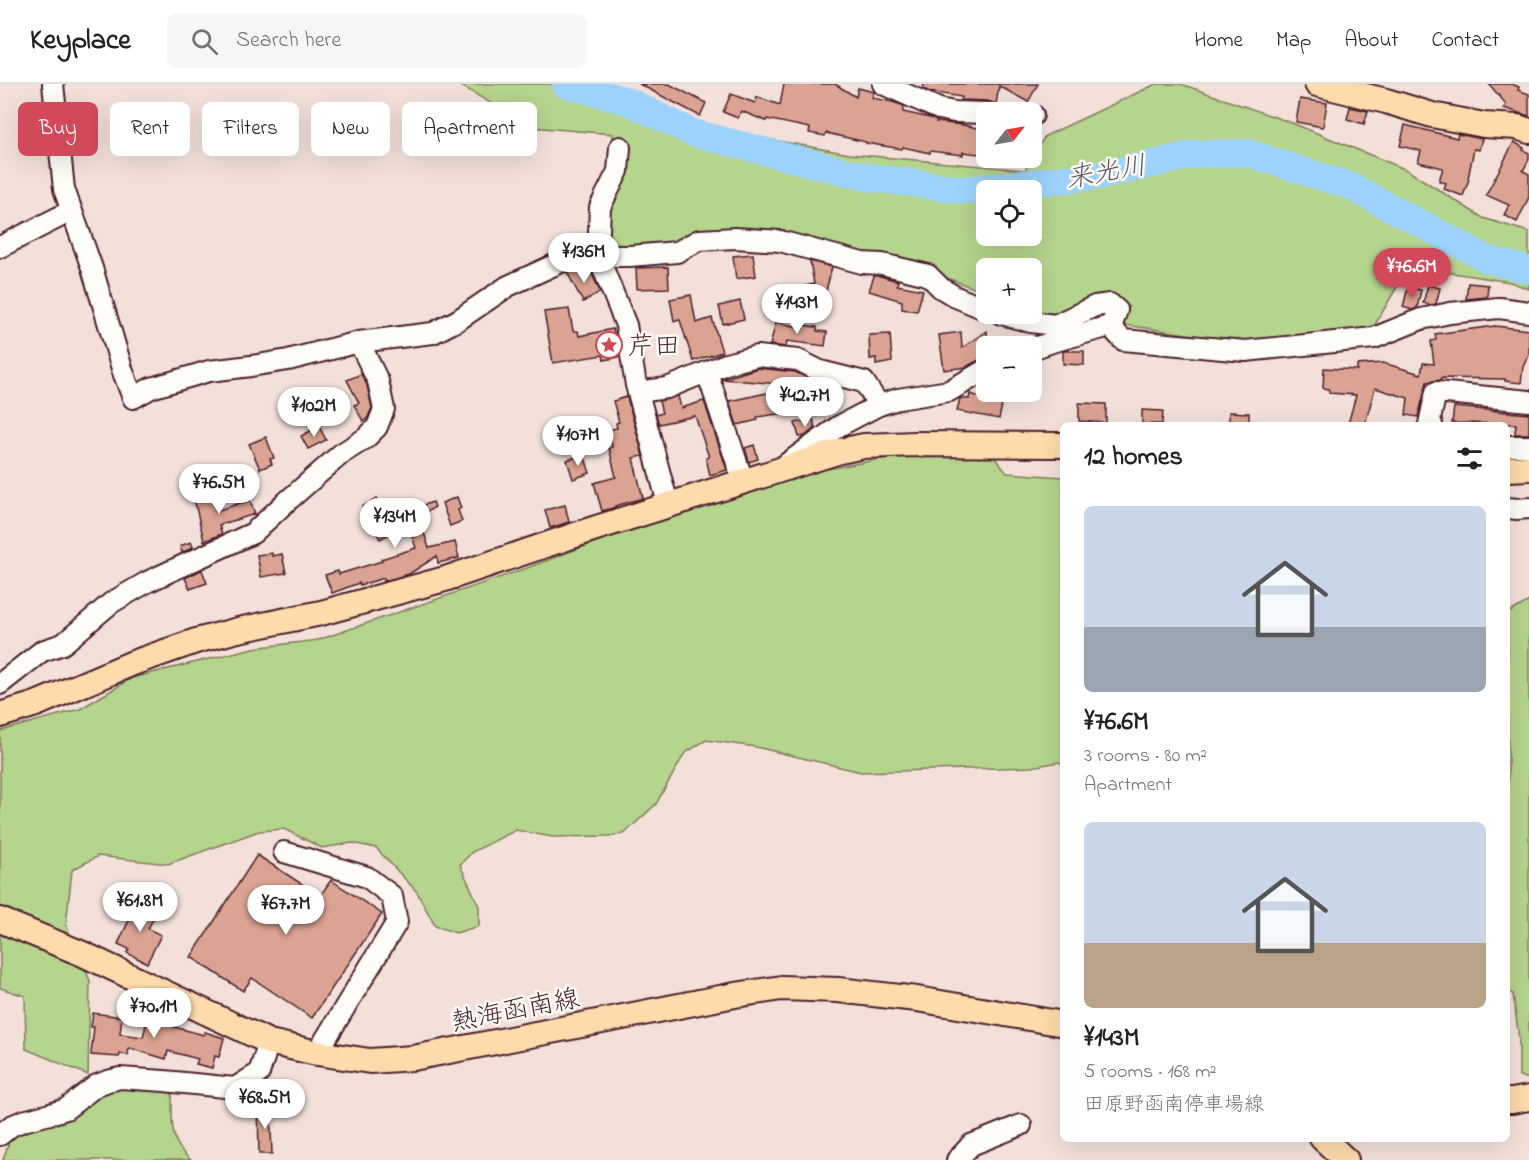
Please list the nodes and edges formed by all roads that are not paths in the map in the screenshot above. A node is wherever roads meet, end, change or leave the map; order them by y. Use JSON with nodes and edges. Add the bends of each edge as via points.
{"nodes":[{"id":1,"x":53,"y":84,"type":"edge"},
{"id":2,"x":883,"y":84,"type":"edge"},
{"id":3,"x":1317,"y":84,"type":"edge"},
{"id":4,"x":976,"y":113,"type":"edge"},
{"id":5,"x":1529,"y":131,"type":"edge"},
{"id":6,"x":620,"y":147,"type":"dead end"},
{"id":7,"x":71,"y":211,"type":"junction"},
{"id":8,"x":0,"y":247,"type":"edge"},
{"id":9,"x":598,"y":256,"type":"junction"},
{"id":10,"x":976,"y":305,"type":"edge"},
{"id":11,"x":1529,"y":312,"type":"edge"},
{"id":12,"x":1042,"y":323,"type":"edge"},
{"id":13,"x":1110,"y":326,"type":"junction"},
{"id":14,"x":359,"y":342,"type":"junction"},
{"id":15,"x":1042,"y":346,"type":"edge"},
{"id":16,"x":707,"y":372,"type":"junction"},
{"id":17,"x":976,"y":375,"type":"edge"},
{"id":18,"x":638,"y":393,"type":"junction"},
{"id":19,"x":1529,"y":401,"type":"edge"},
{"id":20,"x":879,"y":405,"type":"junction"},
{"id":21,"x":1429,"y":422,"type":"edge"},
{"id":22,"x":1060,"y":445,"type":"edge"},
{"id":23,"x":1510,"y":446,"type":"edge"},
{"id":24,"x":1529,"y":446,"type":"edge"},
{"id":25,"x":1529,"y":468,"type":"edge"},
{"id":26,"x":780,"y":469,"type":"junction"},
{"id":27,"x":1510,"y":469,"type":"edge"},
{"id":28,"x":743,"y":481,"type":"junction"},
{"id":29,"x":668,"y":504,"type":"junction"},
{"id":30,"x":1510,"y":508,"type":"edge"},
{"id":31,"x":1529,"y":508,"type":"edge"},
{"id":32,"x":0,"y":684,"type":"edge"},
{"id":33,"x":0,"y":715,"type":"edge"},
{"id":34,"x":284,"y":852,"type":"dead end"},
{"id":35,"x":0,"y":920,"type":"edge"},
{"id":36,"x":1060,"y":1023,"type":"edge"},
{"id":37,"x":269,"y":1042,"type":"junction"},
{"id":38,"x":317,"y":1053,"type":"junction"},
{"id":39,"x":1529,"y":1098,"type":"edge"},
{"id":40,"x":1510,"y":1101,"type":"edge"},
{"id":41,"x":1022,"y":1125,"type":"dead end"},
{"id":42,"x":0,"y":1136,"type":"edge"},
{"id":43,"x":1326,"y":1142,"type":"edge"},
{"id":44,"x":957,"y":1160,"type":"edge"},
{"id":45,"x":1346,"y":1160,"type":"edge"}],
"edges":[{"from":1,"to":7,"type":"street","via":[[64,189]]},
{"from":2,"to":4,"type":"street","via":[[939,109]]},
{"from":3,"to":5,"type":"main road","via":[[1432,115]]},
{"from":6,"to":9,"type":"street","via":[[618,171],[600,207]]},
{"from":7,"to":8,"type":"street"},
{"from":7,"to":14,"type":"street","via":[[133,398],[151,388],[209,371],[270,363]]},
{"from":9,"to":10,"type":"street","via":[[677,252],[699,240],[780,241],[862,263],[928,275],[941,288]]},
{"from":9,"to":14,"type":"street","via":[[546,267],[433,333]]},
{"from":9,"to":18,"type":"street","via":[[626,324]]},
{"from":11,"to":13,"type":"street","via":[[1499,309],[1450,313],[1421,319],[1374,338],[1245,351],[1123,340]]},
{"from":12,"to":13,"type":"street","via":[[1054,325],[1095,306],[1110,304],[1117,310]]},
{"from":13,"to":15,"type":"street"},
{"from":14,"to":32,"type":"street","via":[[378,381],[384,410],[377,427],[366,438],[341,454],[253,533],[111,603],[68,641],[42,651]]},
{"from":16,"to":18,"type":"street","via":[[667,388]]},
{"from":16,"to":20,"type":"street","via":[[757,356],[798,360],[820,371],[864,382]]},
{"from":16,"to":28,"type":"street"},
{"from":17,"to":20,"type":"street","via":[[949,391]]},
{"from":18,"to":29,"type":"street"},
{"from":19,"to":21,"type":"street","via":[[1436,392]]},
{"from":20,"to":26,"type":"street","via":[[839,426]]},
{"from":22,"to":26,"type":"main road","via":[[864,446]]},
{"from":23,"to":24,"type":"street"},
{"from":25,"to":27,"type":"main road"},
{"from":26,"to":28,"type":"main road"},
{"from":28,"to":29,"type":"main road"},
{"from":29,"to":33,"type":"main road","via":[[434,582],[196,641],[36,705]]},
{"from":30,"to":31,"type":"street"},
{"from":34,"to":38,"type":"street","via":[[367,877],[392,896],[397,922]]},
{"from":35,"to":37,"type":"main road","name":"熱海函南線","via":[[83,954]]},
{"from":36,"to":38,"type":"main road","name":"熱海函南線","via":[[917,999],[782,988],[414,1058],[370,1061]]},
{"from":37,"to":38,"type":"main road","name":"熱海函南線"},
{"from":37,"to":42,"type":"street","via":[[259,1073],[235,1088],[120,1078],[97,1085],[66,1109],[22,1121]]},
{"from":39,"to":40,"type":"main road"},
{"from":41,"to":44,"type":"street","via":[[971,1145]]},
{"from":43,"to":45,"type":"main road"}]}
